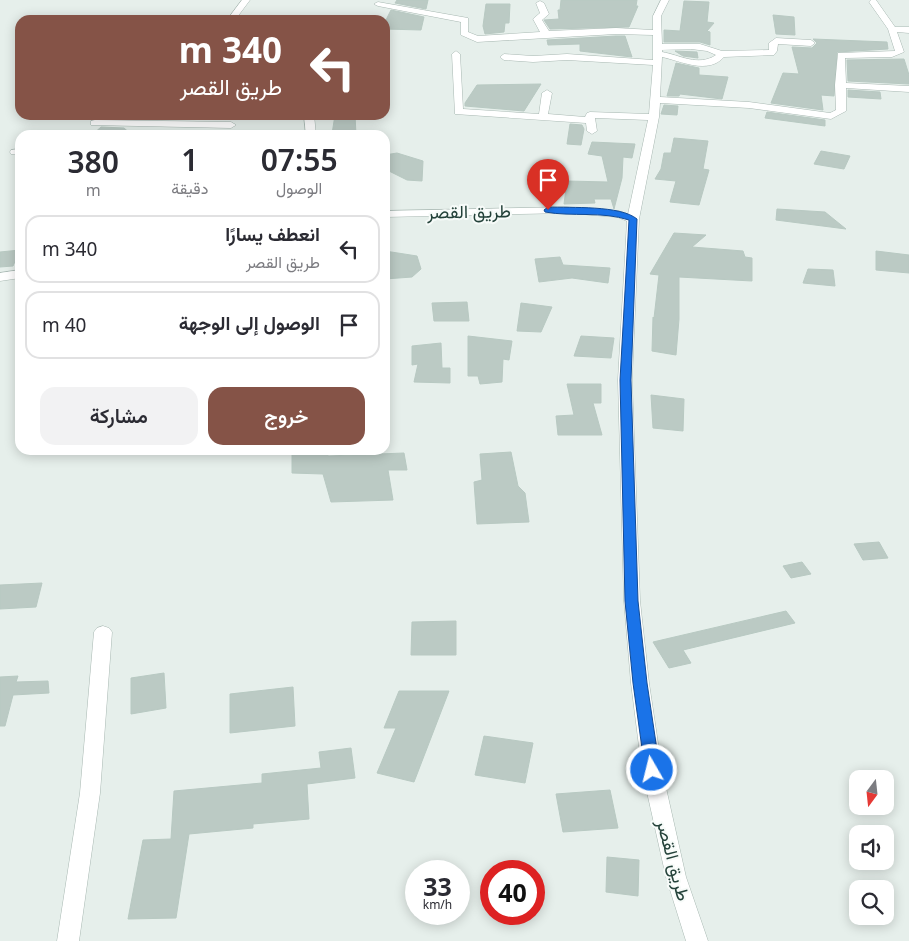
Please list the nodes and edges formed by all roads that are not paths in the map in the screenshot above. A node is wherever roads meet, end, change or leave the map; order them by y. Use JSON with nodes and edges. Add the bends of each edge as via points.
{"nodes":[{"id":1,"x":246,"y":0,"type":"edge"},
{"id":2,"x":664,"y":0,"type":"edge"},
{"id":3,"x":873,"y":2,"type":"dead end"},
{"id":4,"x":540,"y":3,"type":"dead end"},
{"id":5,"x":378,"y":4,"type":"dead end"},
{"id":6,"x":235,"y":15,"type":"edge"},
{"id":7,"x":892,"y":29,"type":"junction"},
{"id":8,"x":909,"y":30,"type":"edge"},
{"id":9,"x":656,"y":33,"type":"junction"},
{"id":10,"x":546,"y":34,"type":"junction"},
{"id":11,"x":811,"y":43,"type":"dead end"},
{"id":12,"x":456,"y":54,"type":"dead end"},
{"id":13,"x":720,"y":54,"type":"junction"},
{"id":14,"x":895,"y":54,"type":"junction"},
{"id":15,"x":657,"y":55,"type":"junction"},
{"id":16,"x":909,"y":55,"type":"edge"},
{"id":17,"x":504,"y":57,"type":"dead end"},
{"id":18,"x":840,"y":85,"type":"junction"},
{"id":19,"x":909,"y":89,"type":"edge"},
{"id":20,"x":547,"y":93,"type":"dead end"},
{"id":21,"x":654,"y":100,"type":"junction"},
{"id":22,"x":543,"y":116,"type":"junction"},
{"id":23,"x":654,"y":117,"type":"junction"},
{"id":24,"x":591,"y":120,"type":"junction"},
{"id":25,"x":95,"y":124,"type":"dead end"},
{"id":26,"x":231,"y":125,"type":"edge"},
{"id":27,"x":160,"y":130,"type":"edge"},
{"id":28,"x":592,"y":131,"type":"dead end"},
{"id":29,"x":390,"y":214,"type":"edge"},
{"id":30,"x":633,"y":219,"type":"junction"},
{"id":31,"x":15,"y":275,"type":"edge"},
{"id":32,"x":0,"y":278,"type":"edge"},
{"id":33,"x":103,"y":632,"type":"dead end"},
{"id":34,"x":68,"y":941,"type":"edge"},
{"id":35,"x":697,"y":941,"type":"edge"}],
"edges":[{"from":1,"to":6,"type":"street"},
{"from":2,"to":9,"type":"street","via":[[657,16]]},
{"from":3,"to":7,"type":"street"},
{"from":4,"to":10,"type":"street","via":[[545,14],[537,19]]},
{"from":5,"to":10,"type":"street","via":[[464,20],[464,33],[478,39]]},
{"from":7,"to":8,"type":"street"},
{"from":7,"to":14,"type":"street","via":[[900,51]]},
{"from":9,"to":10,"type":"street"},
{"from":9,"to":15,"type":"street"},
{"from":11,"to":13,"type":"street","via":[[776,41],[771,53]]},
{"from":12,"to":22,"type":"street","via":[[458,112]]},
{"from":13,"to":15,"type":"street","via":[[704,47]]},
{"from":13,"to":15,"type":"street","via":[[716,60],[696,65]]},
{"from":14,"to":16,"type":"street"},
{"from":14,"to":18,"type":"street","via":[[841,55]]},
{"from":15,"to":17,"type":"street"},
{"from":15,"to":21,"type":"street"},
{"from":18,"to":19,"type":"street"},
{"from":18,"to":21,"type":"street","via":[[841,110],[831,116],[749,106]]},
{"from":20,"to":22,"type":"street"},
{"from":21,"to":23,"type":"street"},
{"from":22,"to":24,"type":"street"},
{"from":23,"to":24,"type":"street","via":[[590,115]]},
{"from":23,"to":30,"type":"street"},
{"from":24,"to":28,"type":"street"},
{"from":25,"to":27,"type":"street"},
{"from":26,"to":27,"type":"street"},
{"from":29,"to":30,"type":"street","name":"طريق القصر","via":[[566,210],[619,214]]},
{"from":30,"to":35,"type":"street","name":"طريق القصر","via":[[625,380],[632,601],[652,770],[676,877]]},
{"from":31,"to":32,"type":"street"},
{"from":33,"to":34,"type":"street","via":[[90,793]]}]}
